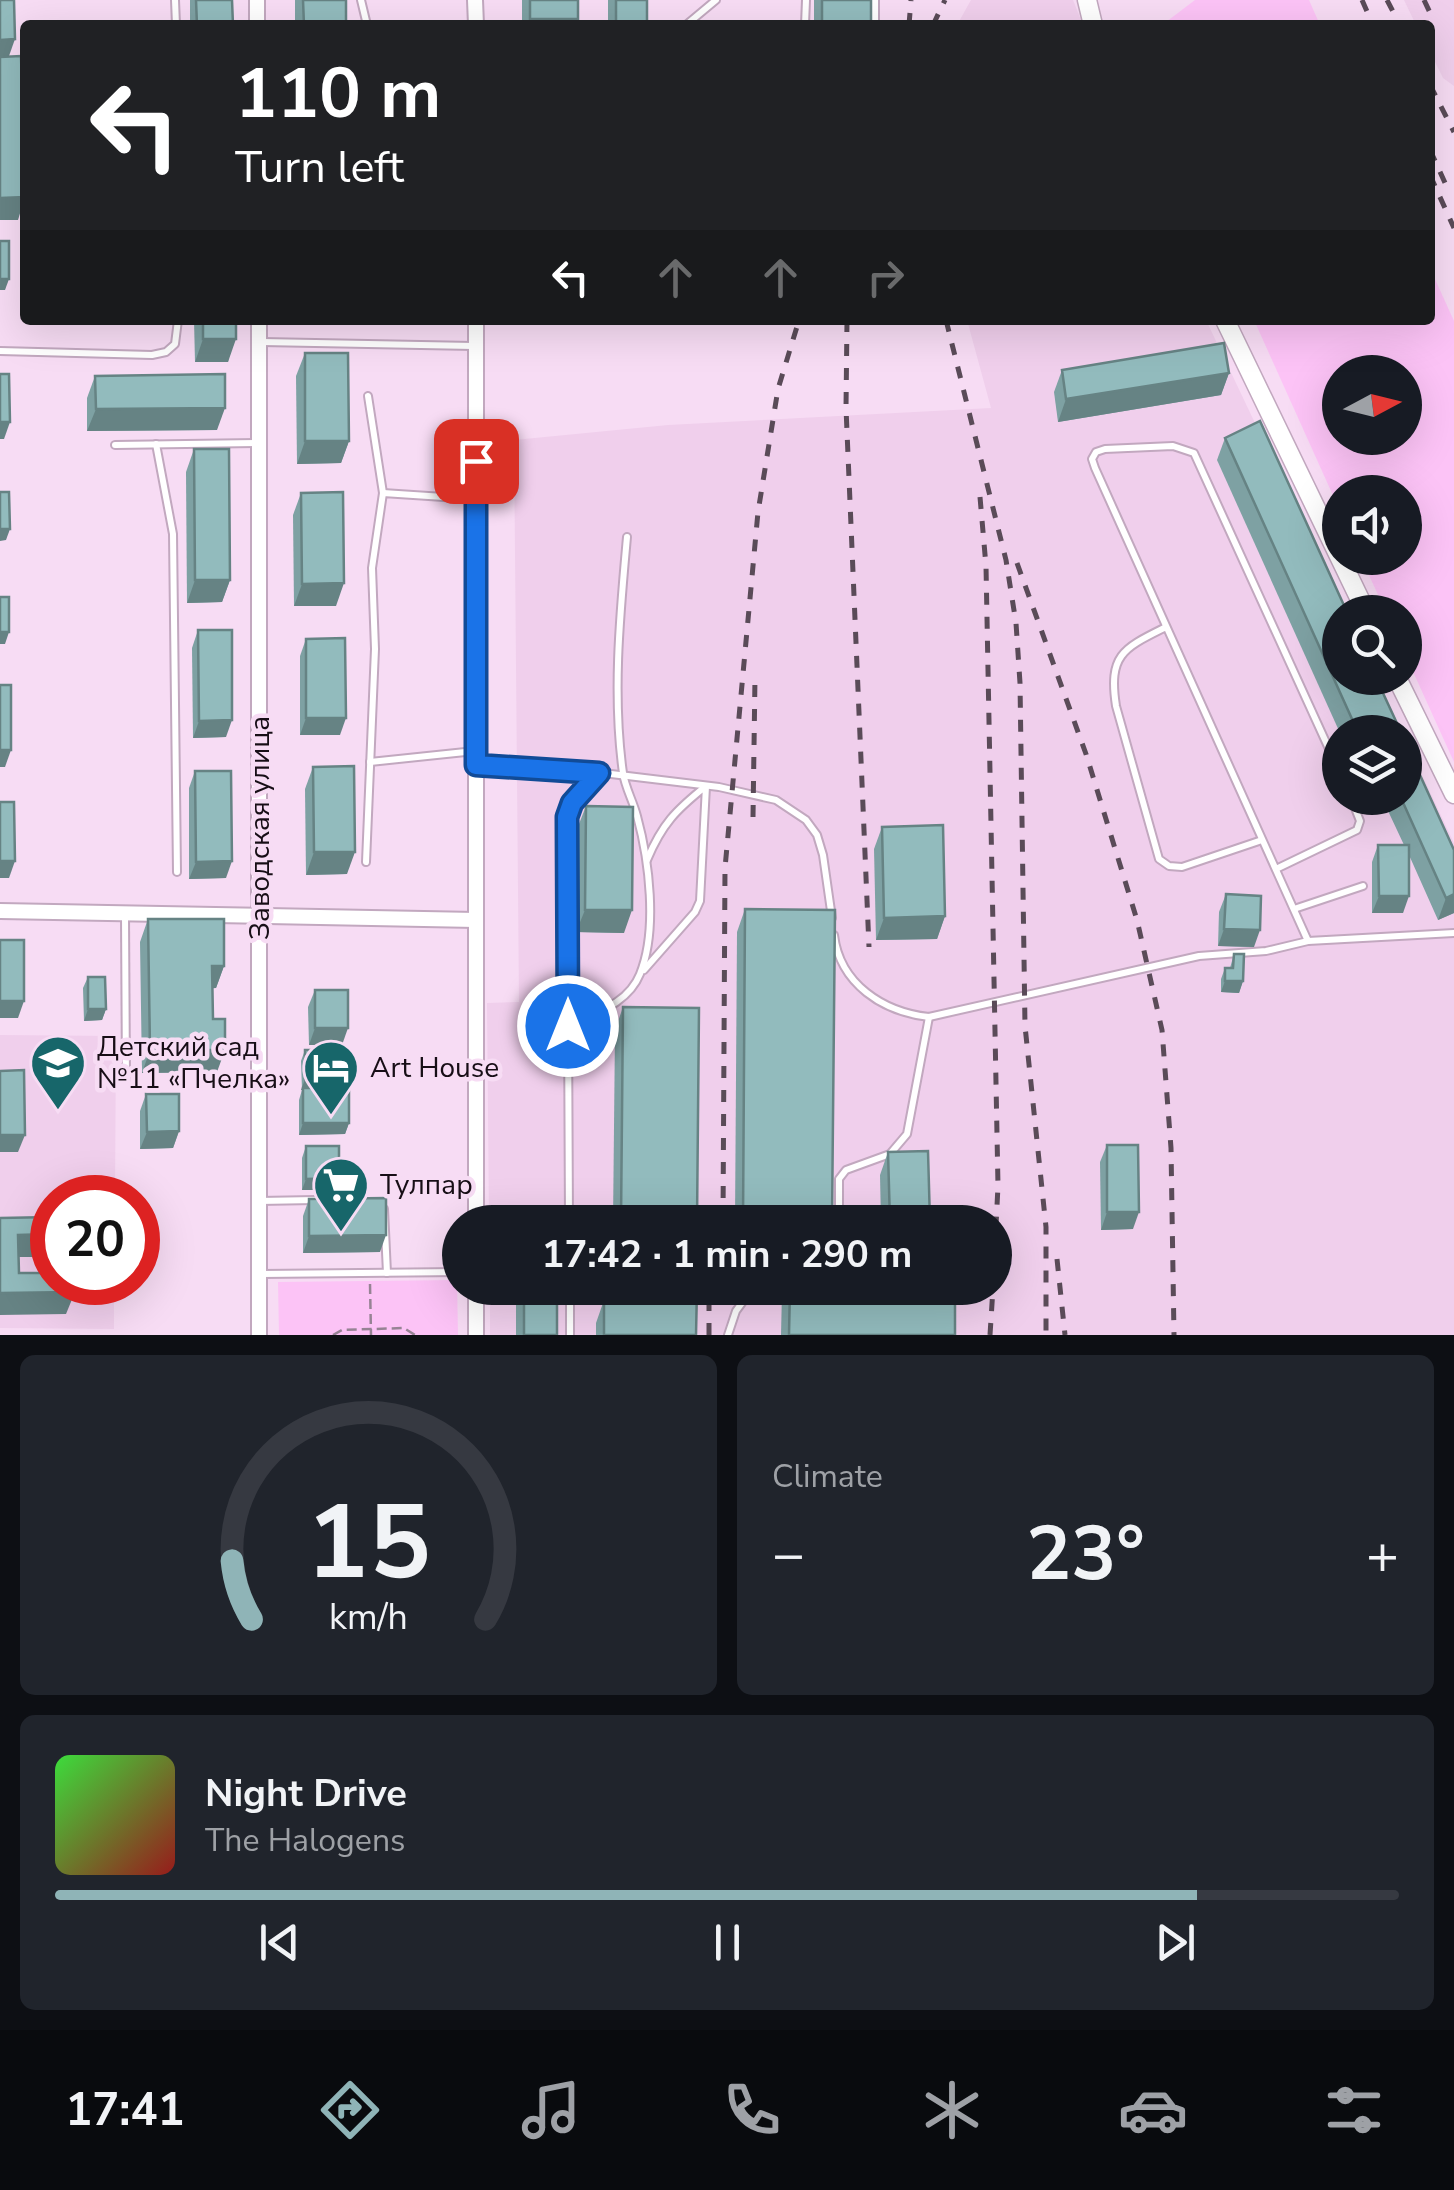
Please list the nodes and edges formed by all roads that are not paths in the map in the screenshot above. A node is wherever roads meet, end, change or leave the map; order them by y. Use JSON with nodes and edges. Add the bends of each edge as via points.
{"nodes":[{"id":1,"x":716,"y":0,"type":"edge"},
{"id":2,"x":692,"y":20,"type":"edge"},
{"id":3,"x":178,"y":325,"type":"edge"},
{"id":4,"x":259,"y":325,"type":"edge"},
{"id":5,"x":476,"y":325,"type":"edge"},
{"id":6,"x":1227,"y":325,"type":"edge"},
{"id":7,"x":259,"y":342,"type":"junction"},
{"id":8,"x":476,"y":346,"type":"junction"},
{"id":9,"x":0,"y":350,"type":"edge"},
{"id":10,"x":368,"y":396,"type":"dead end"},
{"id":11,"x":260,"y":443,"type":"junction"},
{"id":12,"x":114,"y":444,"type":"dead end"},
{"id":13,"x":156,"y":444,"type":"junction"},
{"id":14,"x":383,"y":492,"type":"junction"},
{"id":15,"x":476,"y":499,"type":"junction"},
{"id":16,"x":627,"y":536,"type":"dead end"},
{"id":17,"x":1358,"y":595,"type":"edge"},
{"id":18,"x":1166,"y":627,"type":"junction"},
{"id":19,"x":1405,"y":695,"type":"edge"},
{"id":20,"x":1322,"y":733,"type":"edge"},
{"id":21,"x":476,"y":758,"type":"junction"},
{"id":22,"x":370,"y":762,"type":"junction"},
{"id":23,"x":599,"y":773,"type":"junction"},
{"id":24,"x":623,"y":776,"type":"junction"},
{"id":25,"x":706,"y":786,"type":"junction"},
{"id":26,"x":1454,"y":794,"type":"edge"},
{"id":27,"x":1358,"y":815,"type":"edge"},
{"id":28,"x":1262,"y":840,"type":"junction"},
{"id":29,"x":366,"y":862,"type":"dead end"},
{"id":30,"x":647,"y":862,"type":"junction"},
{"id":31,"x":1276,"y":869,"type":"junction"},
{"id":32,"x":177,"y":872,"type":"dead end"},
{"id":33,"x":1363,"y":886,"type":"dead end"},
{"id":34,"x":1294,"y":909,"type":"junction"},
{"id":35,"x":0,"y":911,"type":"edge"},
{"id":36,"x":124,"y":914,"type":"junction"},
{"id":37,"x":261,"y":918,"type":"junction"},
{"id":38,"x":476,"y":920,"type":"junction"},
{"id":39,"x":1454,"y":934,"type":"edge"},
{"id":40,"x":1308,"y":941,"type":"junction"},
{"id":41,"x":641,"y":973,"type":"junction"},
{"id":42,"x":929,"y":1017,"type":"junction"},
{"id":43,"x":568,"y":1026,"type":"junction"},
{"id":44,"x":126,"y":1080,"type":"dead end"},
{"id":45,"x":332,"y":1200,"type":"edge"},
{"id":46,"x":260,"y":1201,"type":"junction"},
{"id":47,"x":378,"y":1202,"type":"edge"},
{"id":48,"x":476,"y":1205,"type":"edge"},
{"id":49,"x":569,"y":1205,"type":"edge"},
{"id":50,"x":839,"y":1205,"type":"edge"},
{"id":51,"x":442,"y":1272,"type":"edge"},
{"id":52,"x":387,"y":1273,"type":"junction"},
{"id":53,"x":259,"y":1274,"type":"junction"},
{"id":54,"x":476,"y":1305,"type":"edge"},
{"id":55,"x":570,"y":1305,"type":"edge"},
{"id":56,"x":741,"y":1305,"type":"edge"},
{"id":57,"x":259,"y":1335,"type":"edge"},
{"id":58,"x":476,"y":1335,"type":"edge"},
{"id":59,"x":570,"y":1335,"type":"edge"},
{"id":60,"x":728,"y":1335,"type":"edge"}],
"edges":[{"from":1,"to":2,"type":"lane"},
{"from":3,"to":9,"type":"lane","via":[[175,344],[152,355]]},
{"from":4,"to":7,"type":"street","name":"Заводская улица"},
{"from":5,"to":8,"type":"street"},
{"from":6,"to":17,"type":"street"},
{"from":7,"to":8,"type":"lane"},
{"from":7,"to":11,"type":"street","name":"Заводская улица"},
{"from":8,"to":15,"type":"street"},
{"from":10,"to":14,"type":"lane"},
{"from":11,"to":13,"type":"lane"},
{"from":11,"to":37,"type":"street","name":"Заводская улица"},
{"from":12,"to":13,"type":"lane"},
{"from":13,"to":32,"type":"lane","via":[[172,534]]},
{"from":14,"to":15,"type":"lane"},
{"from":14,"to":22,"type":"lane","via":[[372,568]]},
{"from":15,"to":21,"type":"street"},
{"from":16,"to":24,"type":"lane","via":[[619,665]]},
{"from":18,"to":20,"type":"lane","via":[[1094,468],[1092,459],[1104,448],[1173,446],[1194,453]]},
{"from":18,"to":28,"type":"lane"},
{"from":18,"to":28,"type":"lane","via":[[1128,646],[1113,684],[1159,860],[1182,866]]},
{"from":19,"to":26,"type":"street"},
{"from":21,"to":22,"type":"lane"},
{"from":21,"to":23,"type":"lane"},
{"from":21,"to":38,"type":"street"},
{"from":22,"to":29,"type":"lane"},
{"from":23,"to":24,"type":"lane"},
{"from":23,"to":43,"type":"lane","via":[[567,817]]},
{"from":24,"to":25,"type":"lane"},
{"from":24,"to":30,"type":"lane"},
{"from":25,"to":30,"type":"lane","via":[[668,820]]},
{"from":25,"to":41,"type":"lane","via":[[700,901]]},
{"from":25,"to":42,"type":"lane","via":[[776,800],[806,820],[823,855],[836,950],[848,973],[887,1007]]},
{"from":27,"to":31,"type":"lane","via":[[1357,830]]},
{"from":28,"to":31,"type":"lane"},
{"from":30,"to":41,"type":"lane"},
{"from":31,"to":34,"type":"lane"},
{"from":33,"to":34,"type":"lane"},
{"from":34,"to":40,"type":"lane"},
{"from":35,"to":36,"type":"street"},
{"from":36,"to":37,"type":"street"},
{"from":36,"to":44,"type":"lane"},
{"from":37,"to":38,"type":"street"},
{"from":37,"to":46,"type":"street","name":"Заводская улица"},
{"from":38,"to":48,"type":"street"},
{"from":39,"to":40,"type":"lane"},
{"from":40,"to":42,"type":"lane","via":[[1198,956]]},
{"from":41,"to":43,"type":"lane","via":[[618,1003]]},
{"from":42,"to":50,"type":"lane","via":[[907,1134],[890,1154],[856,1165],[839,1179]]},
{"from":43,"to":49,"type":"lane"},
{"from":45,"to":46,"type":"lane"},
{"from":46,"to":53,"type":"street","name":"Заводская улица"},
{"from":47,"to":52,"type":"lane","via":[[386,1216]]},
{"from":51,"to":52,"type":"lane"},
{"from":52,"to":53,"type":"lane"},
{"from":53,"to":57,"type":"street","name":"Заводская улица"},
{"from":54,"to":58,"type":"street"},
{"from":55,"to":59,"type":"lane"},
{"from":56,"to":60,"type":"lane"}]}
